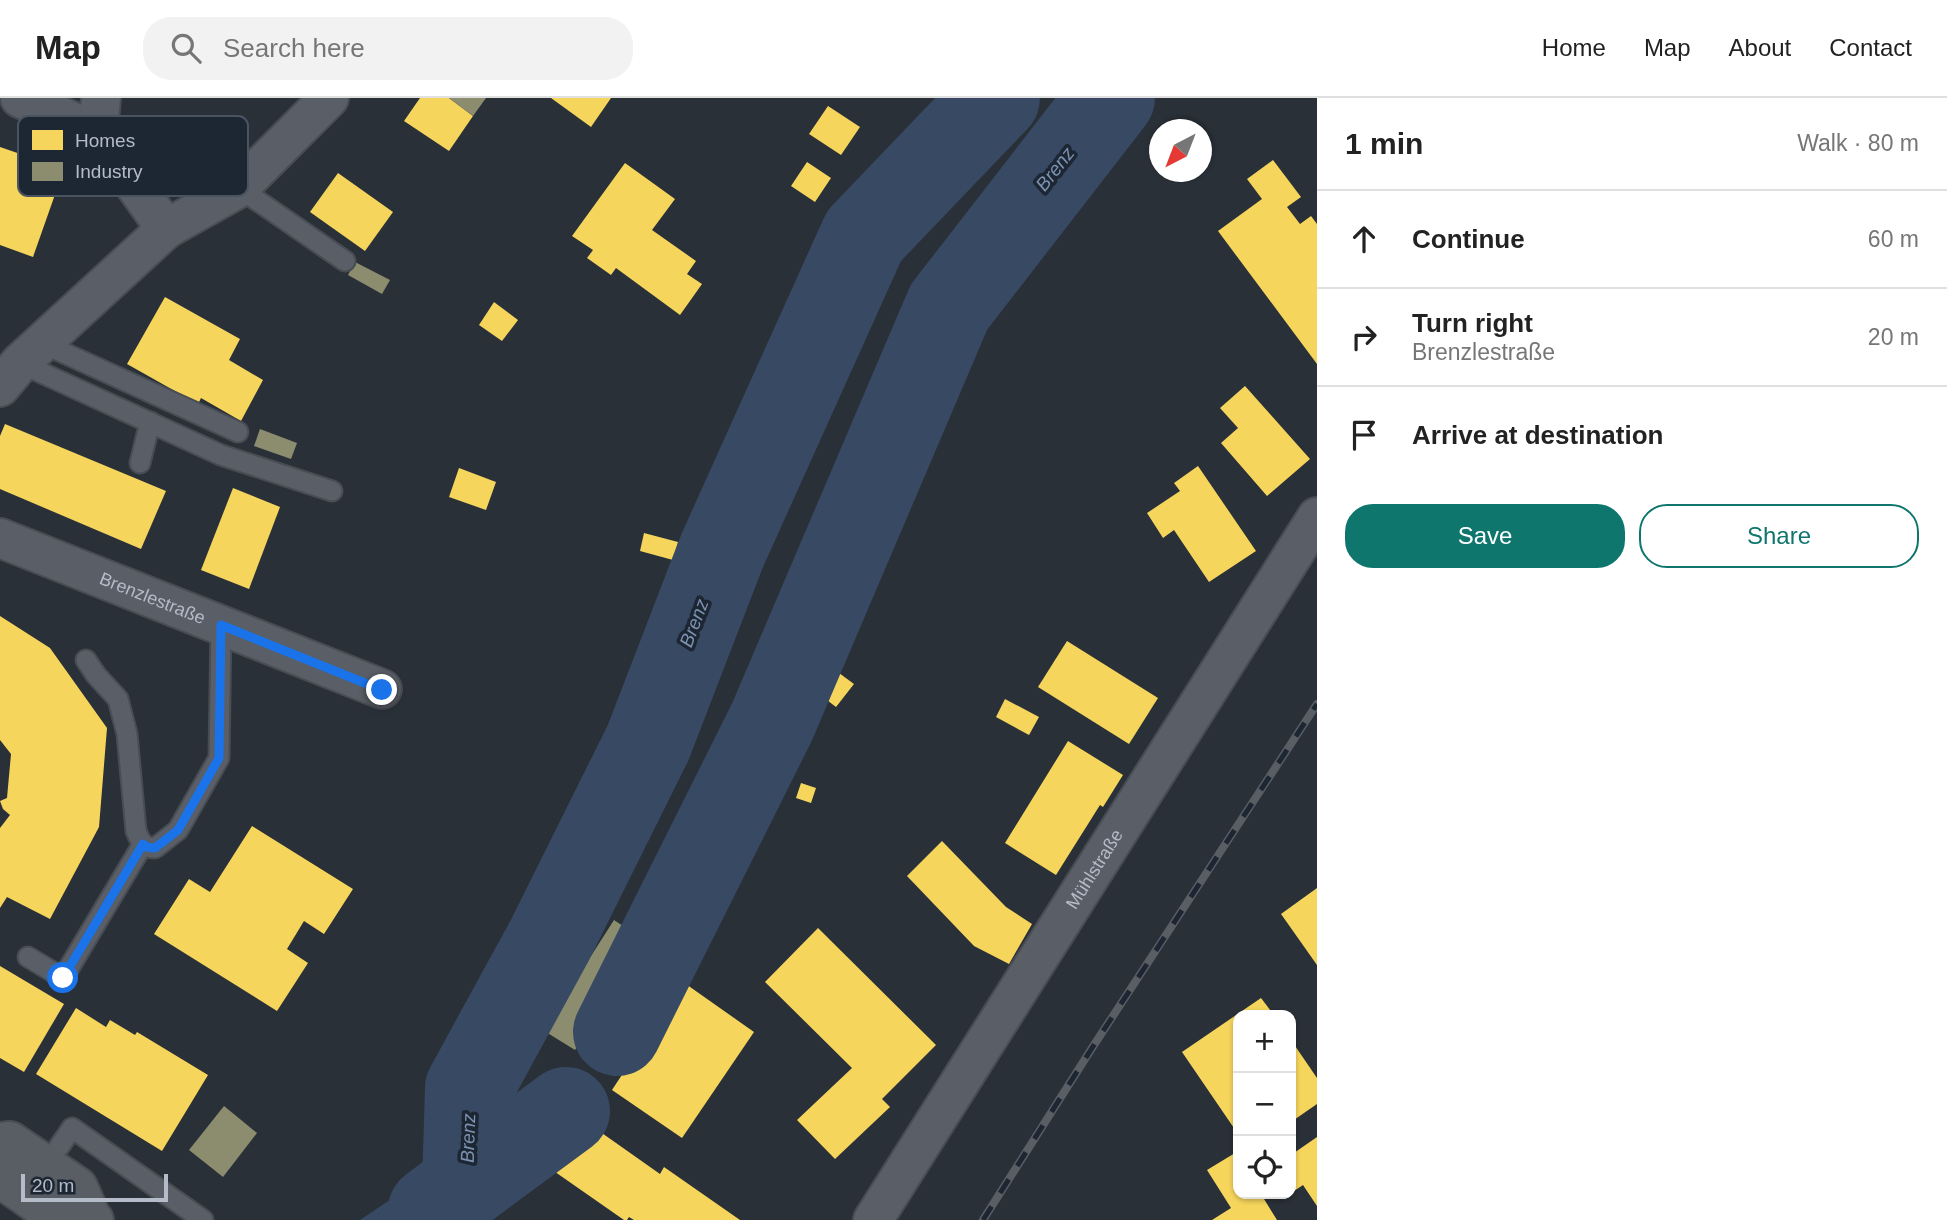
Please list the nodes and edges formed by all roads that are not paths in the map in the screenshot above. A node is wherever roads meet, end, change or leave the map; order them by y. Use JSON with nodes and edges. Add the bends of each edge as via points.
{"nodes":[{"id":1,"x":20,"y":98,"type":"edge"},
{"id":2,"x":329,"y":98,"type":"edge"},
{"id":3,"x":99,"y":115,"type":"edge"},
{"id":4,"x":248,"y":179,"type":"edge"},
{"id":5,"x":248,"y":194,"type":"edge"},
{"id":6,"x":147,"y":196,"type":"edge"},
{"id":7,"x":225,"y":196,"type":"edge"},
{"id":8,"x":166,"y":229,"type":"junction"},
{"id":9,"x":345,"y":261,"type":"dead end"},
{"id":10,"x":21,"y":364,"type":"edge"},
{"id":11,"x":150,"y":422,"type":"junction"},
{"id":12,"x":238,"y":432,"type":"dead end"},
{"id":13,"x":140,"y":463,"type":"dead end"},
{"id":14,"x":332,"y":491,"type":"dead end"},
{"id":15,"x":1317,"y":517,"type":"edge"},
{"id":16,"x":0,"y":538,"type":"edge"},
{"id":17,"x":221,"y":625,"type":"junction"},
{"id":18,"x":86,"y":660,"type":"dead end"},
{"id":19,"x":382,"y":690,"type":"dead end"},
{"id":20,"x":143,"y":844,"type":"junction"},
{"id":21,"x":28,"y":957,"type":"dead end"},
{"id":22,"x":0,"y":1142,"type":"edge"},
{"id":23,"x":58,"y":1147,"type":"dead end"},
{"id":24,"x":0,"y":1178,"type":"edge"},
{"id":25,"x":92,"y":1219,"type":"edge"},
{"id":26,"x":203,"y":1220,"type":"edge"},
{"id":27,"x":873,"y":1220,"type":"edge"}],
"edges":[{"from":1,"to":3,"type":"street"},
{"from":2,"to":4,"type":"street"},
{"from":5,"to":9,"type":"lane"},
{"from":6,"to":8,"type":"street"},
{"from":7,"to":8,"type":"street"},
{"from":8,"to":10,"type":"street"},
{"from":10,"to":11,"type":"lane"},
{"from":10,"to":12,"type":"lane"},
{"from":11,"to":13,"type":"lane"},
{"from":11,"to":14,"type":"lane","via":[[221,455]]},
{"from":15,"to":27,"type":"street","name":"Mühlstraße"},
{"from":16,"to":17,"type":"street","name":"Brenzlestraße"},
{"from":17,"to":19,"type":"street","name":"Brenzlestraße"},
{"from":17,"to":20,"type":"lane","via":[[219,758],[178,830],[155,848]]},
{"from":18,"to":20,"type":"lane","via":[[118,699],[127,734],[136,831]]},
{"from":20,"to":21,"type":"lane","via":[[63,978]]},
{"from":22,"to":25,"type":"street","via":[[10,1141],[78,1187]]},
{"from":23,"to":26,"type":"lane","via":[[72,1128]]},
{"from":24,"to":25,"type":"street","via":[[56,1217]]}]}
